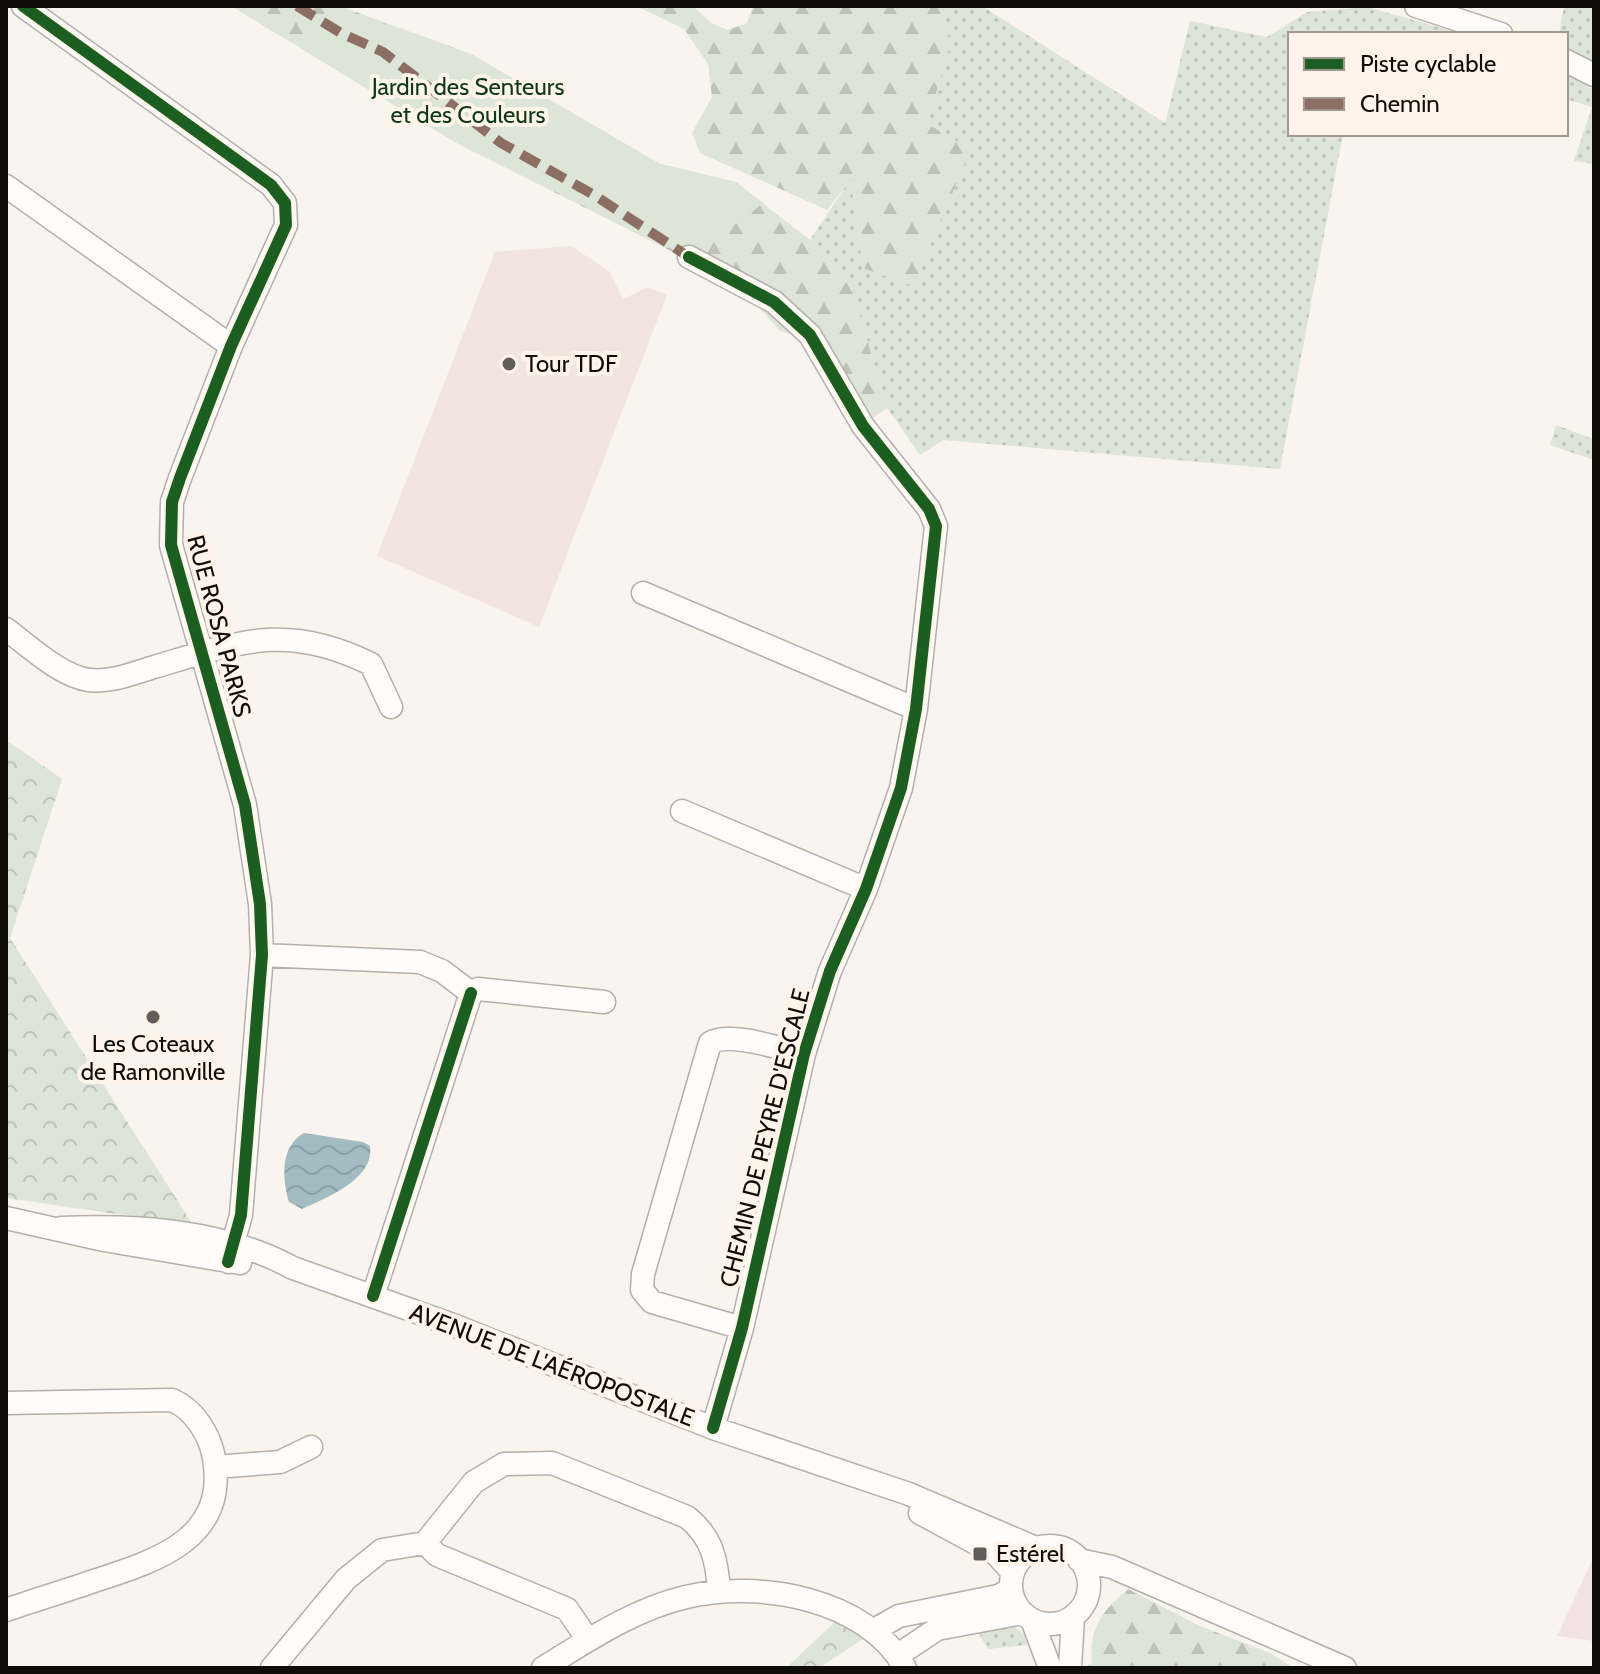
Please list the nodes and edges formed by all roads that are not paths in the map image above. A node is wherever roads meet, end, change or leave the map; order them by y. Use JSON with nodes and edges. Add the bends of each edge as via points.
{"nodes":[{"id":1,"x":23,"y":6,"type":"edge"},
{"id":2,"x":1416,"y":6,"type":"edge"},
{"id":3,"x":1495,"y":32,"type":"edge"},
{"id":4,"x":1568,"y":62,"type":"edge"},
{"id":5,"x":1594,"y":75,"type":"edge"},
{"id":6,"x":6,"y":186,"type":"edge"},
{"id":7,"x":689,"y":257,"type":"dead end"},
{"id":8,"x":231,"y":346,"type":"junction"},
{"id":9,"x":643,"y":593,"type":"dead end"},
{"id":10,"x":6,"y":629,"type":"edge"},
{"id":11,"x":201,"y":652,"type":"junction"},
{"id":12,"x":391,"y":707,"type":"dead end"},
{"id":13,"x":916,"y":709,"type":"junction"},
{"id":14,"x":682,"y":811,"type":"dead end"},
{"id":15,"x":866,"y":889,"type":"junction"},
{"id":16,"x":262,"y":955,"type":"junction"},
{"id":17,"x":471,"y":993,"type":"junction"},
{"id":18,"x":604,"y":1002,"type":"dead end"},
{"id":19,"x":804,"y":1054,"type":"junction"},
{"id":20,"x":6,"y":1218,"type":"edge"},
{"id":21,"x":230,"y":1253,"type":"junction"},
{"id":22,"x":373,"y":1296,"type":"junction"},
{"id":23,"x":742,"y":1328,"type":"junction"},
{"id":24,"x":6,"y":1403,"type":"edge"},
{"id":25,"x":713,"y":1428,"type":"junction"},
{"id":26,"x":311,"y":1447,"type":"dead end"},
{"id":27,"x":215,"y":1467,"type":"junction"},
{"id":28,"x":856,"y":1479,"type":"junction"},
{"id":29,"x":425,"y":1543,"type":"junction"},
{"id":30,"x":1036,"y":1548,"type":"junction"},
{"id":31,"x":1079,"y":1560,"type":"junction"},
{"id":32,"x":1133,"y":1577,"type":"junction"},
{"id":33,"x":1011,"y":1581,"type":"junction"},
{"id":34,"x":719,"y":1591,"type":"junction"},
{"id":35,"x":1088,"y":1595,"type":"junction"},
{"id":36,"x":6,"y":1610,"type":"edge"},
{"id":37,"x":1027,"y":1616,"type":"junction"},
{"id":38,"x":1073,"y":1617,"type":"junction"},
{"id":39,"x":874,"y":1630,"type":"junction"},
{"id":40,"x":588,"y":1640,"type":"junction"},
{"id":41,"x":902,"y":1661,"type":"edge"},
{"id":42,"x":272,"y":1668,"type":"edge"},
{"id":43,"x":543,"y":1668,"type":"edge"},
{"id":44,"x":1050,"y":1668,"type":"edge"},
{"id":45,"x":1070,"y":1668,"type":"edge"},
{"id":46,"x":1345,"y":1668,"type":"edge"}],
"edges":[{"from":1,"to":8,"type":"street","name":"RUE ROSA PARKS","via":[[281,196],[284,232]]},
{"from":2,"to":3,"type":"street"},
{"from":4,"to":5,"type":"street"},
{"from":6,"to":8,"type":"street"},
{"from":7,"to":13,"type":"street","name":"CHEMIN DE PEYRE D'ESCALE","via":[[774,302],[794,319],[828,361],[863,426],[929,509],[936,546]]},
{"from":8,"to":11,"type":"street","name":"RUE ROSA PARKS","via":[[172,502],[169,524]]},
{"from":9,"to":13,"type":"street"},
{"from":10,"to":11,"type":"street","name":"RUE ROSA PARKS","via":[[72,675],[89,680],[116,678]]},
{"from":11,"to":12,"type":"street","via":[[259,639],[329,646],[371,664]]},
{"from":11,"to":16,"type":"street","name":"RUE ROSA PARKS","via":[[252,838]]},
{"from":13,"to":15,"type":"street","name":"CHEMIN DE PEYRE D'ESCALE","via":[[901,788]]},
{"from":14,"to":15,"type":"street"},
{"from":15,"to":19,"type":"street","name":"CHEMIN DE PEYRE D'ESCALE","via":[[830,971]]},
{"from":16,"to":17,"type":"street","via":[[420,962]]},
{"from":16,"to":21,"type":"street","name":"RUE ROSA PARKS","via":[[241,1215]]},
{"from":17,"to":18,"type":"street","via":[[482,989]]},
{"from":17,"to":22,"type":"street"},
{"from":19,"to":23,"type":"street","name":"CHEMIN DE PEYRE D'ESCALE"},
{"from":19,"to":23,"type":"street","via":[[732,1039],[710,1043],[643,1274],[642,1290],[652,1302]]},
{"from":20,"to":21,"type":"street","name":"AVENUE DE L'AÉROPOSTALE","via":[[61,1228],[152,1229]]},
{"from":21,"to":22,"type":"street","name":"AVENUE DE L'AÉROPOSTALE","via":[[270,1255]]},
{"from":22,"to":25,"type":"street","name":"AVENUE DE L'AÉROPOSTALE"},
{"from":23,"to":25,"type":"street","name":"CHEMIN DE PEYRE D'ESCALE"},
{"from":24,"to":27,"type":"street","via":[[172,1400],[197,1420]]},
{"from":25,"to":28,"type":"street","name":"AVENUE DE L'AÉROPOSTALE"},
{"from":26,"to":27,"type":"street","via":[[280,1462]]},
{"from":27,"to":36,"type":"street","via":[[204,1519],[173,1551]]},
{"from":28,"to":30,"type":"street","name":"AVENUE DE L'AÉROPOSTALE","via":[[909,1494]]},
{"from":28,"to":33,"type":"street","name":"AVENUE DE L'AÉROPOSTALE","via":[[996,1554]]},
{"from":29,"to":34,"type":"street","via":[[474,1482],[504,1464],[552,1463],[687,1517],[710,1543]]},
{"from":29,"to":40,"type":"street","via":[[437,1555],[567,1609]]},
{"from":29,"to":42,"type":"street","via":[[382,1550],[346,1579]]},
{"from":30,"to":31,"type":"street","via":[[1057,1547]]},
{"from":30,"to":33,"type":"street","via":[[1026,1554]]},
{"from":31,"to":32,"type":"street"},
{"from":31,"to":35,"type":"street","via":[[1087,1573]]},
{"from":32,"to":35,"type":"street"},
{"from":32,"to":46,"type":"street"},
{"from":33,"to":37,"type":"street"},
{"from":33,"to":39,"type":"street","via":[[998,1596],[899,1616]]},
{"from":34,"to":39,"type":"street","via":[[813,1603]]},
{"from":34,"to":40,"type":"street","via":[[650,1609]]},
{"from":35,"to":38,"type":"street"},
{"from":37,"to":38,"type":"street","via":[[1057,1624]]},
{"from":37,"to":41,"type":"street","via":[[937,1629]]},
{"from":37,"to":44,"type":"street"},
{"from":38,"to":45,"type":"street"},
{"from":39,"to":41,"type":"street"},
{"from":40,"to":43,"type":"street"}]}
